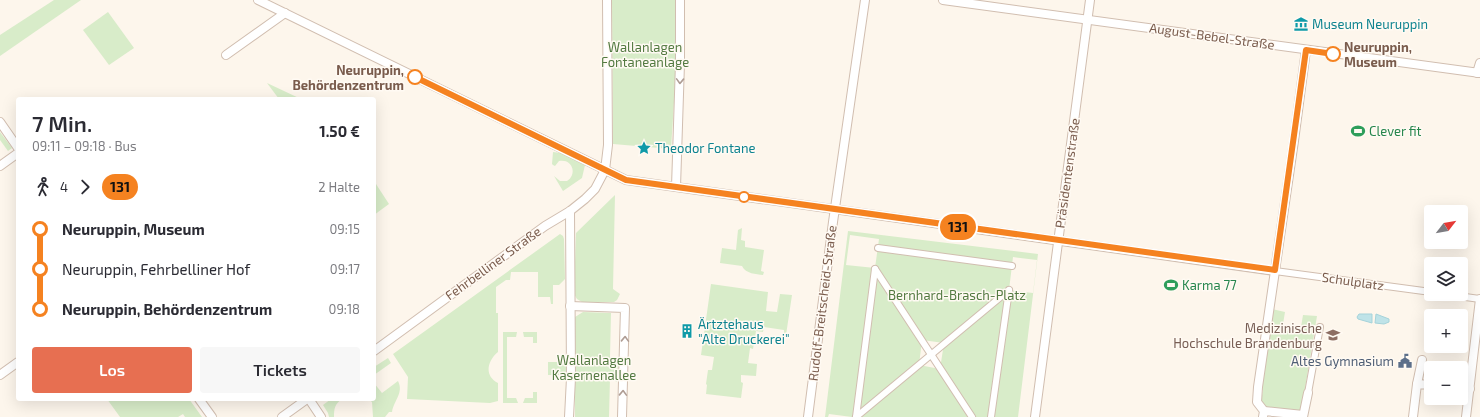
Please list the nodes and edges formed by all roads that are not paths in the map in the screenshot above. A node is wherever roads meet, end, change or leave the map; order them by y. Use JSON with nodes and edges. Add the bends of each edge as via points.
{"nodes":[{"id":1,"x":258,"y":0,"type":"edge"},
{"id":2,"x":608,"y":0,"type":"edge"},
{"id":3,"x":680,"y":0,"type":"edge"},
{"id":4,"x":865,"y":0,"type":"edge"},
{"id":5,"x":943,"y":0,"type":"edge"},
{"id":6,"x":1090,"y":0,"type":"edge"},
{"id":7,"x":285,"y":13,"type":"junction"},
{"id":8,"x":1088,"y":19,"type":"junction"},
{"id":9,"x":1306,"y":50,"type":"junction"},
{"id":10,"x":226,"y":55,"type":"dead end"},
{"id":11,"x":1480,"y":63,"type":"edge"},
{"id":12,"x":1478,"y":73,"type":"edge"},
{"id":13,"x":0,"y":122,"type":"edge"},
{"id":14,"x":16,"y":145,"type":"edge"},
{"id":15,"x":16,"y":154,"type":"edge"},
{"id":16,"x":0,"y":166,"type":"edge"},
{"id":17,"x":605,"y":170,"type":"junction"},
{"id":18,"x":676,"y":187,"type":"junction"},
{"id":19,"x":834,"y":210,"type":"junction"},
{"id":20,"x":570,"y":211,"type":"junction"},
{"id":21,"x":1058,"y":240,"type":"junction"},
{"id":22,"x":878,"y":248,"type":"dead end"},
{"id":23,"x":1012,"y":266,"type":"dead end"},
{"id":24,"x":1275,"y":270,"type":"junction"},
{"id":25,"x":1424,"y":291,"type":"edge"},
{"id":26,"x":1468,"y":297,"type":"edge"},
{"id":27,"x":1480,"y":299,"type":"edge"},
{"id":28,"x":570,"y":306,"type":"junction"},
{"id":29,"x":1320,"y":327,"type":"dead end"},
{"id":30,"x":376,"y":350,"type":"edge"},
{"id":31,"x":931,"y":355,"type":"junction"},
{"id":32,"x":1422,"y":360,"type":"dead end"},
{"id":33,"x":16,"y":363,"type":"edge"},
{"id":34,"x":1468,"y":371,"type":"edge"},
{"id":35,"x":0,"y":375,"type":"edge"},
{"id":36,"x":1418,"y":384,"type":"junction"},
{"id":37,"x":1424,"y":384,"type":"edge"},
{"id":38,"x":1308,"y":393,"type":"joint"},
{"id":39,"x":200,"y":401,"type":"edge"},
{"id":40,"x":305,"y":401,"type":"edge"},
{"id":41,"x":309,"y":401,"type":"edge"},
{"id":42,"x":1466,"y":405,"type":"edge"},
{"id":43,"x":1264,"y":414,"type":"edge"},
{"id":44,"x":1303,"y":416,"type":"edge"},
{"id":45,"x":212,"y":417,"type":"edge"},
{"id":46,"x":282,"y":417,"type":"edge"},
{"id":47,"x":321,"y":417,"type":"edge"},
{"id":48,"x":569,"y":417,"type":"edge"},
{"id":49,"x":622,"y":417,"type":"edge"},
{"id":50,"x":808,"y":417,"type":"edge"},
{"id":51,"x":856,"y":417,"type":"edge"},
{"id":52,"x":972,"y":417,"type":"edge"},
{"id":53,"x":991,"y":417,"type":"edge"},
{"id":54,"x":1035,"y":417,"type":"edge"},
{"id":55,"x":1413,"y":417,"type":"edge"},
{"id":56,"x":1466,"y":417,"type":"edge"}],
"edges":[{"from":1,"to":7,"type":"street"},
{"from":2,"to":17,"type":"street","via":[[608,146]]},
{"from":3,"to":18,"type":"street","one_way":true},
{"from":4,"to":19,"type":"street","name":"Rudolf-Breitscheid-Straße"},
{"from":5,"to":8,"type":"street","name":"August-Bebel-Straße"},
{"from":6,"to":8,"type":"street","name":"Präsidentenstraße"},
{"from":7,"to":10,"type":"street"},
{"from":7,"to":17,"type":"street"},
{"from":8,"to":9,"type":"street","name":"August-Bebel-Straße"},
{"from":8,"to":21,"type":"street","name":"Präsidentenstraße"},
{"from":9,"to":12,"type":"street","name":"August-Bebel-Straße"},
{"from":9,"to":24,"type":"street"},
{"from":11,"to":12,"type":"street"},
{"from":13,"to":14,"type":"street"},
{"from":15,"to":16,"type":"street"},
{"from":17,"to":18,"type":"street","via":[[626,180]]},
{"from":17,"to":20,"type":"street","name":"Fehrbelliner Straße","via":[[594,189]]},
{"from":18,"to":19,"type":"street"},
{"from":19,"to":21,"type":"street"},
{"from":19,"to":50,"type":"street","name":"Rudolf-Breitscheid-Straße"},
{"from":20,"to":28,"type":"street"},
{"from":20,"to":30,"type":"street","name":"Fehrbelliner Straße","via":[[545,226]]},
{"from":21,"to":24,"type":"street"},
{"from":21,"to":54,"type":"street","name":"Präsidentenstraße"},
{"from":22,"to":23,"type":"street"},
{"from":24,"to":25,"type":"street","name":"Schulplatz"},
{"from":24,"to":43,"type":"street","via":[[1256,402]]},
{"from":26,"to":27,"type":"street"},
{"from":27,"to":34,"type":"street"},
{"from":28,"to":48,"type":"street"},
{"from":49,"to":28,"type":"street","one_way":true,"via":[[626,308]]},
{"from":29,"to":38,"type":"street"},
{"from":31,"to":51,"type":"street"},
{"from":31,"to":51,"type":"street","via":[[875,269]]},
{"from":31,"to":52,"type":"street"},
{"from":31,"to":53,"type":"street","via":[[1009,290]]},
{"from":32,"to":36,"type":"street"},
{"from":33,"to":35,"type":"street"},
{"from":36,"to":37,"type":"street"},
{"from":36,"to":55,"type":"street"},
{"from":38,"to":44,"type":"street"},
{"from":39,"to":45,"type":"street"},
{"from":40,"to":46,"type":"street"},
{"from":41,"to":47,"type":"street"},
{"from":42,"to":56,"type":"street"},
{"from":43,"to":44,"type":"street"}]}
